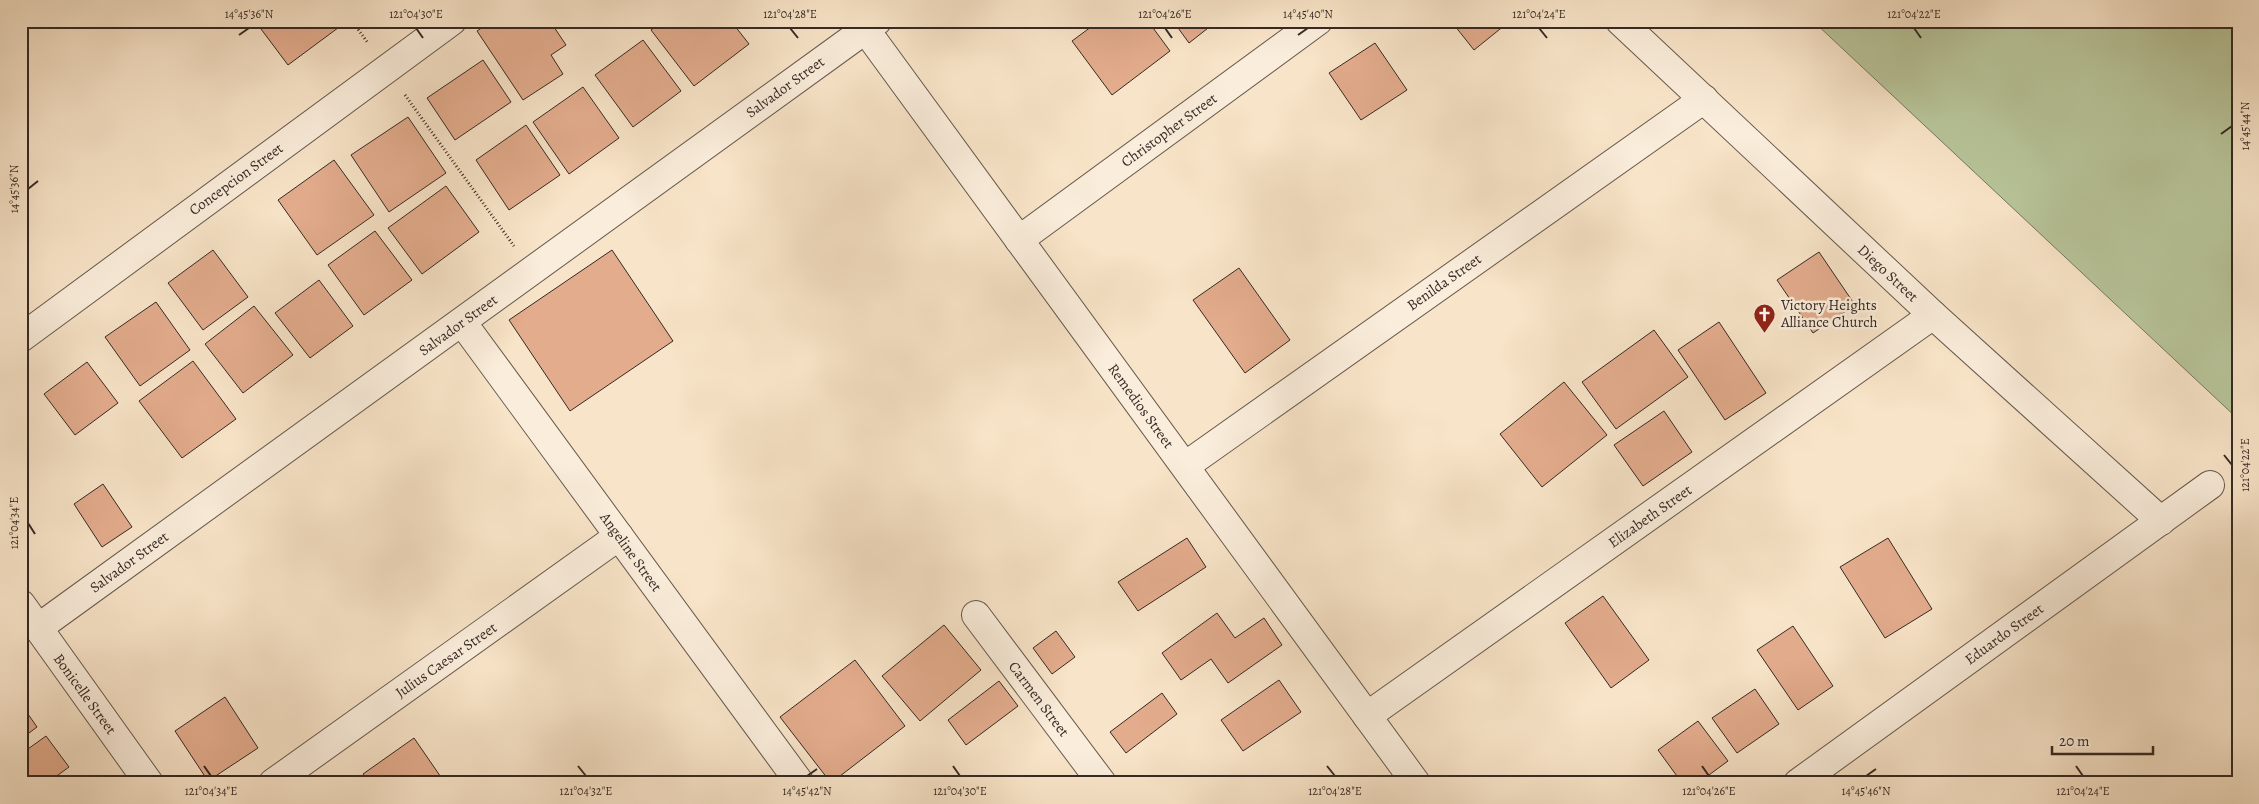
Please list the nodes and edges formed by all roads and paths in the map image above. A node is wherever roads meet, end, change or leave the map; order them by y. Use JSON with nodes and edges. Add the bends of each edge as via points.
{"nodes":[{"id":1,"x":352,"y":21,"type":"edge"},
{"id":2,"x":452,"y":21,"type":"edge"},
{"id":3,"x":1318,"y":21,"type":"edge"},
{"id":4,"x":1620,"y":21,"type":"edge"},
{"id":5,"x":871,"y":25,"type":"edge"},
{"id":6,"x":387,"y":69,"type":"junction"},
{"id":7,"x":1704,"y":99,"type":"junction"},
{"id":8,"x":1019,"y":240,"type":"junction"},
{"id":9,"x":532,"y":271,"type":"junction"},
{"id":10,"x":1933,"y":315,"type":"junction"},
{"id":11,"x":462,"y":322,"type":"junction"},
{"id":12,"x":21,"y":338,"type":"edge"},
{"id":13,"x":1185,"y":466,"type":"junction"},
{"id":14,"x":2210,"y":485,"type":"dead end"},
{"id":15,"x":2161,"y":521,"type":"junction"},
{"id":16,"x":619,"y":536,"type":"junction"},
{"id":17,"x":21,"y":604,"type":"edge"},
{"id":18,"x":976,"y":615,"type":"dead end"},
{"id":19,"x":38,"y":628,"type":"junction"},
{"id":20,"x":1367,"y":716,"type":"junction"},
{"id":21,"x":790,"y":779,"type":"edge"},
{"id":22,"x":149,"y":783,"type":"edge"},
{"id":23,"x":273,"y":783,"type":"edge"},
{"id":24,"x":1102,"y":783,"type":"edge"},
{"id":25,"x":1416,"y":783,"type":"edge"},
{"id":26,"x":1798,"y":783,"type":"edge"}],
"edges":[{"from":1,"to":6,"type":"path"},
{"from":2,"to":6,"type":"street","name":"Concepcion Street"},
{"from":3,"to":8,"type":"street","name":"Christopher Street"},
{"from":4,"to":7,"type":"street","name":"Diego Street"},
{"from":5,"to":8,"type":"street","name":"Remedios Street"},
{"from":5,"to":9,"type":"street","name":"Salvador Street"},
{"from":6,"to":9,"type":"path"},
{"from":6,"to":12,"type":"street","name":"Concepcion Street"},
{"from":7,"to":10,"type":"street","name":"Diego Street"},
{"from":7,"to":13,"type":"street","name":"Benilda Street"},
{"from":8,"to":13,"type":"street","name":"Remedios Street"},
{"from":9,"to":11,"type":"street","name":"Salvador Street"},
{"from":10,"to":15,"type":"street","name":"Diego Street"},
{"from":10,"to":20,"type":"street","name":"Elizabeth Street"},
{"from":11,"to":16,"type":"street","name":"Angeline Street"},
{"from":11,"to":19,"type":"street","name":"Salvador Street"},
{"from":13,"to":20,"type":"street","name":"Remedios Street"},
{"from":14,"to":15,"type":"street","name":"Eduardo Street"},
{"from":15,"to":26,"type":"street","name":"Eduardo Street"},
{"from":16,"to":21,"type":"street","name":"Angeline Street"},
{"from":16,"to":23,"type":"street","name":"Julius Caesar Street"},
{"from":17,"to":19,"type":"street","name":"Bonicelle Street"},
{"from":18,"to":24,"type":"street","name":"Carmen Street"},
{"from":19,"to":22,"type":"street","name":"Bonicelle Street"},
{"from":20,"to":25,"type":"street","name":"Remedios Street"}]}
